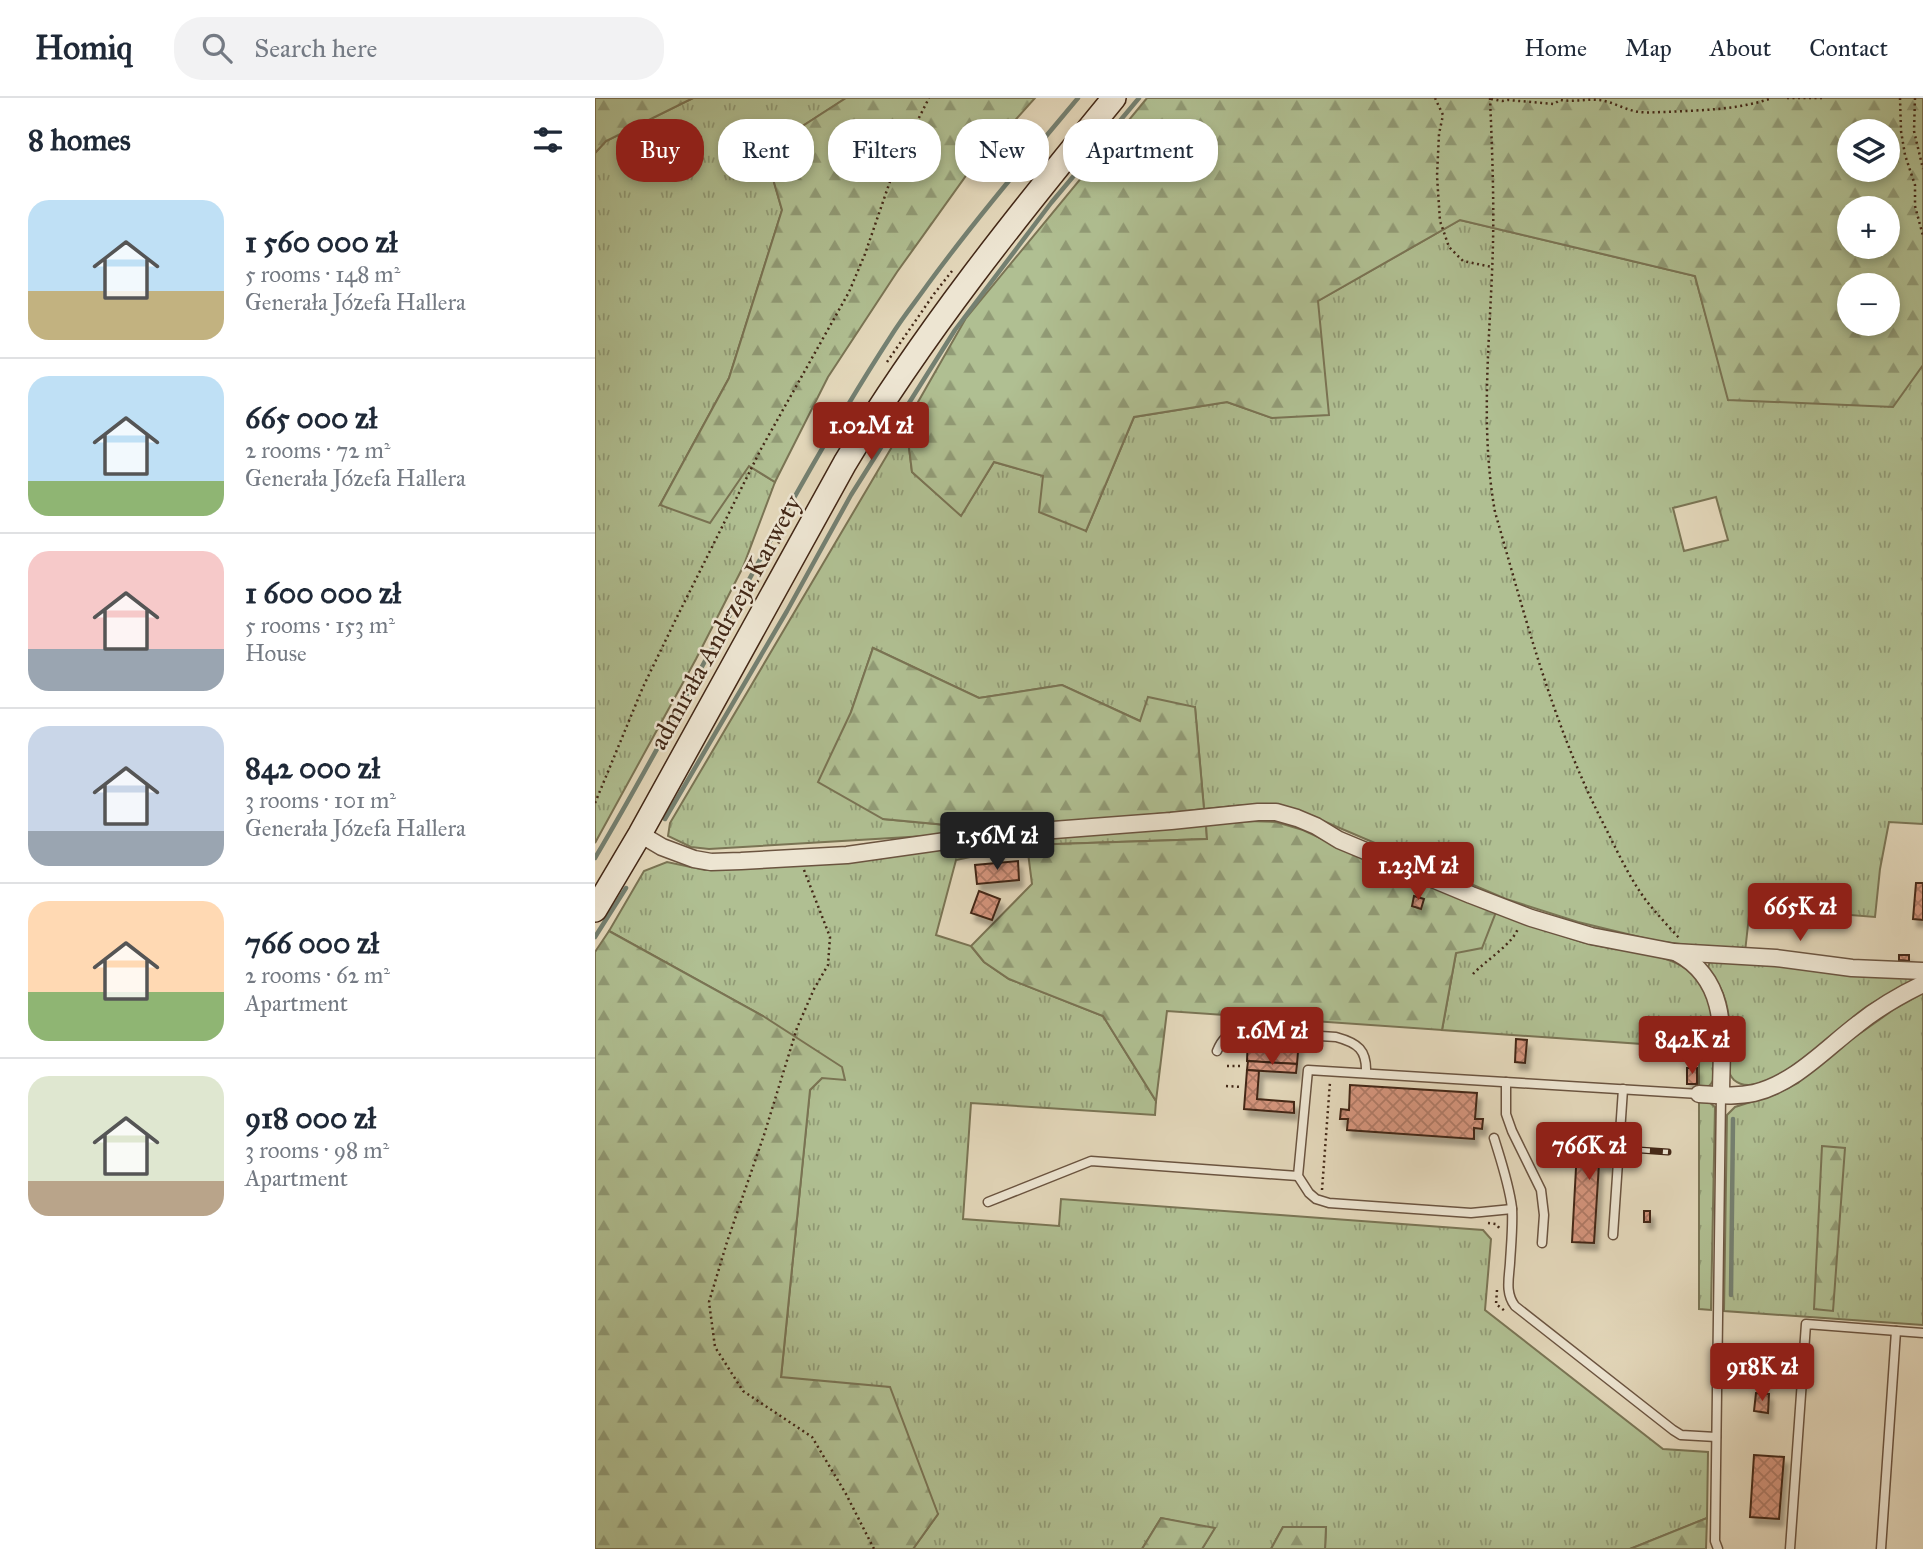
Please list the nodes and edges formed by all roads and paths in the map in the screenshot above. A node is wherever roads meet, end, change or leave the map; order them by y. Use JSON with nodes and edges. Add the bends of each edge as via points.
{"nodes":[{"id":1,"x":929,"y":98,"type":"edge"},
{"id":2,"x":1114,"y":98,"type":"edge"},
{"id":3,"x":1436,"y":98,"type":"edge"},
{"id":4,"x":1490,"y":98,"type":"edge"},
{"id":5,"x":1772,"y":98,"type":"edge"},
{"id":6,"x":1787,"y":98,"type":"edge"},
{"id":7,"x":1822,"y":98,"type":"edge"},
{"id":8,"x":1900,"y":98,"type":"edge"},
{"id":9,"x":1915,"y":98,"type":"edge"},
{"id":10,"x":1923,"y":169,"type":"edge"},
{"id":11,"x":1923,"y":236,"type":"edge"},
{"id":12,"x":1492,"y":267,"type":"junction"},
{"id":13,"x":595,"y":803,"type":"edge"},
{"id":14,"x":640,"y":834,"type":"junction"},
{"id":15,"x":799,"y":858,"type":"junction"},
{"id":16,"x":595,"y":910,"type":"edge"},
{"id":17,"x":1522,"y":915,"type":"junction"},
{"id":18,"x":1674,"y":952,"type":"junction"},
{"id":19,"x":1695,"y":954,"type":"junction"},
{"id":20,"x":1923,"y":971,"type":"edge"},
{"id":21,"x":1473,"y":974,"type":"dead end"},
{"id":22,"x":1923,"y":984,"type":"edge"},
{"id":23,"x":1217,"y":1051,"type":"dead end"},
{"id":24,"x":1227,"y":1066,"type":"dead end"},
{"id":25,"x":1241,"y":1066,"type":"dead end"},
{"id":26,"x":1330,"y":1071,"type":"junction"},
{"id":27,"x":1366,"y":1073,"type":"junction"},
{"id":28,"x":1506,"y":1082,"type":"junction"},
{"id":29,"x":1226,"y":1086,"type":"dead end"},
{"id":30,"x":1241,"y":1087,"type":"dead end"},
{"id":31,"x":1623,"y":1089,"type":"junction"},
{"id":32,"x":1699,"y":1094,"type":"joint"},
{"id":33,"x":1721,"y":1096,"type":"junction"},
{"id":34,"x":1494,"y":1138,"type":"dead end"},
{"id":35,"x":1298,"y":1176,"type":"junction"},
{"id":36,"x":1321,"y":1201,"type":"junction"},
{"id":37,"x":988,"y":1202,"type":"dead end"},
{"id":38,"x":1512,"y":1209,"type":"junction"},
{"id":39,"x":1482,"y":1223,"type":"dead end"},
{"id":40,"x":1502,"y":1233,"type":"dead end"},
{"id":41,"x":1613,"y":1235,"type":"dead end"},
{"id":42,"x":1542,"y":1243,"type":"dead end"},
{"id":43,"x":1498,"y":1281,"type":"dead end"},
{"id":44,"x":1507,"y":1313,"type":"dead end"},
{"id":45,"x":1896,"y":1331,"type":"junction"},
{"id":46,"x":1923,"y":1333,"type":"edge"},
{"id":47,"x":1716,"y":1437,"type":"junction"},
{"id":48,"x":874,"y":1549,"type":"edge"},
{"id":49,"x":1718,"y":1549,"type":"edge"},
{"id":50,"x":1790,"y":1549,"type":"edge"},
{"id":51,"x":1881,"y":1549,"type":"edge"}],
"edges":[{"from":1,"to":13,"type":"path","via":[[897,161],[849,292],[761,449],[674,623]]},
{"from":2,"to":14,"type":"main road","name":"admirała Andrzeja Karwety","via":[[949,306],[876,411]]},
{"from":3,"to":12,"type":"path","via":[[1443,115],[1437,176],[1440,221],[1448,247],[1463,261]]},
{"from":4,"to":5,"type":"path","via":[[1554,104],[1598,100],[1654,113],[1719,110]]},
{"from":4,"to":12,"type":"path"},
{"from":6,"to":7,"type":"path"},
{"from":8,"to":11,"type":"path","via":[[1905,155]]},
{"from":9,"to":10,"type":"path","via":[[1914,131]]},
{"from":12,"to":19,"type":"path","via":[[1490,482],[1530,633],[1564,737],[1617,851],[1645,899]]},
{"from":14,"to":15,"type":"street","via":[[681,855],[712,862]]},
{"from":14,"to":16,"type":"main road","name":"admirała Andrzeja Karwety"},
{"from":15,"to":17,"type":"street","via":[[988,835],[1276,812]]},
{"from":15,"to":48,"type":"path","via":[[830,937],[828,965],[797,1028],[709,1302],[715,1347],[743,1391],[811,1437]]},
{"from":17,"to":18,"type":"street","via":[[1591,936]]},
{"from":17,"to":21,"type":"path","via":[[1516,935]]},
{"from":18,"to":19,"type":"street"},
{"from":18,"to":33,"type":"street","via":[[1697,966],[1716,995]]},
{"from":19,"to":20,"type":"street"},
{"from":22,"to":33,"type":"street","via":[[1877,1010],[1774,1086]]},
{"from":23,"to":27,"type":"lane","via":[[1229,1033],[1240,1031],[1336,1037],[1363,1051]]},
{"from":24,"to":25,"type":"path"},
{"from":26,"to":27,"type":"lane"},
{"from":26,"to":35,"type":"lane","via":[[1308,1070]]},
{"from":26,"to":36,"type":"path"},
{"from":27,"to":28,"type":"lane"},
{"from":28,"to":31,"type":"lane"},
{"from":28,"to":42,"type":"lane","via":[[1506,1114],[1541,1190]]},
{"from":29,"to":30,"type":"path"},
{"from":31,"to":32,"type":"lane"},
{"from":31,"to":41,"type":"lane"},
{"from":32,"to":33,"type":"street"},
{"from":33,"to":47,"type":"lane"},
{"from":34,"to":38,"type":"lane"},
{"from":35,"to":36,"type":"lane"},
{"from":35,"to":37,"type":"lane","via":[[1091,1161]]},
{"from":36,"to":38,"type":"lane","via":[[1471,1213]]},
{"from":38,"to":47,"type":"lane","via":[[1508,1289],[1515,1306],[1673,1430],[1681,1435]]},
{"from":39,"to":40,"type":"path","via":[[1496,1224]]},
{"from":43,"to":44,"type":"path","via":[[1496,1304]]},
{"from":45,"to":46,"type":"lane"},
{"from":45,"to":50,"type":"lane","via":[[1806,1324]]},
{"from":45,"to":51,"type":"lane"},
{"from":47,"to":49,"type":"lane"}]}
